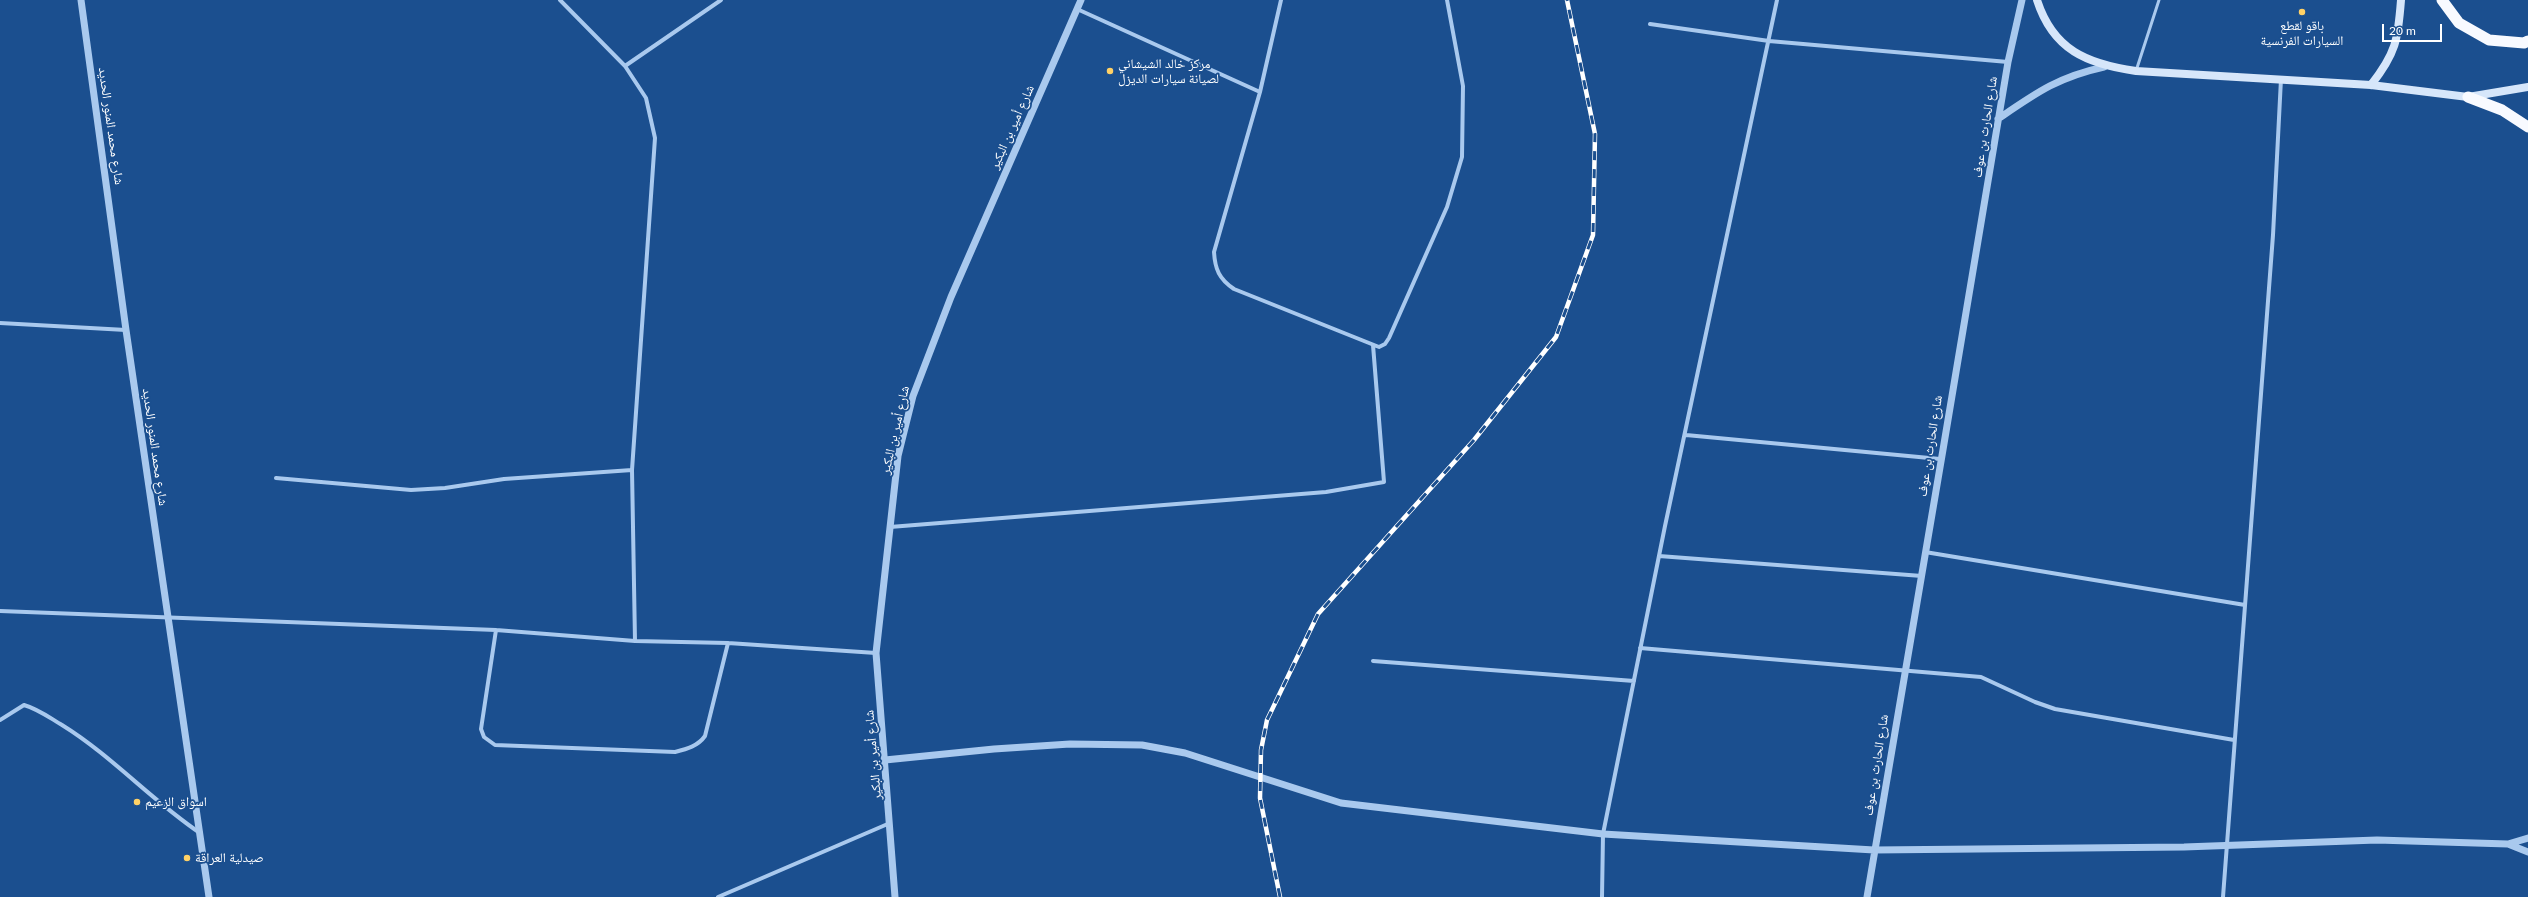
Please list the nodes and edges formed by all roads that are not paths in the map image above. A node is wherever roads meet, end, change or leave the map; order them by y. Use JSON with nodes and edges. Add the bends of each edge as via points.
{"nodes":[{"id":1,"x":81,"y":0,"type":"edge"},
{"id":2,"x":560,"y":0,"type":"edge"},
{"id":3,"x":721,"y":0,"type":"edge"},
{"id":4,"x":1081,"y":0,"type":"edge"},
{"id":5,"x":1281,"y":0,"type":"edge"},
{"id":6,"x":1447,"y":0,"type":"edge"},
{"id":7,"x":1777,"y":0,"type":"edge"},
{"id":8,"x":2022,"y":0,"type":"edge"},
{"id":9,"x":2037,"y":0,"type":"edge"},
{"id":10,"x":2158,"y":0,"type":"edge"},
{"id":11,"x":2400,"y":0,"type":"edge"},
{"id":12,"x":2442,"y":0,"type":"edge"},
{"id":13,"x":1077,"y":9,"type":"junction"},
{"id":14,"x":1650,"y":24,"type":"dead end"},
{"id":15,"x":1769,"y":41,"type":"junction"},
{"id":16,"x":2528,"y":41,"type":"edge"},
{"id":17,"x":2008,"y":62,"type":"junction"},
{"id":18,"x":624,"y":66,"type":"junction"},
{"id":19,"x":2104,"y":67,"type":"junction"},
{"id":20,"x":2136,"y":71,"type":"junction"},
{"id":21,"x":2281,"y":79,"type":"junction"},
{"id":22,"x":2371,"y":86,"type":"junction"},
{"id":23,"x":2528,"y":87,"type":"edge"},
{"id":24,"x":1260,"y":92,"type":"junction"},
{"id":25,"x":2468,"y":97,"type":"junction"},
{"id":26,"x":1998,"y":119,"type":"junction"},
{"id":27,"x":2528,"y":128,"type":"edge"},
{"id":28,"x":0,"y":323,"type":"edge"},
{"id":29,"x":126,"y":330,"type":"junction"},
{"id":30,"x":1373,"y":345,"type":"junction"},
{"id":31,"x":1686,"y":435,"type":"junction"},
{"id":32,"x":1940,"y":459,"type":"junction"},
{"id":33,"x":632,"y":470,"type":"junction"},
{"id":34,"x":276,"y":478,"type":"dead end"},
{"id":35,"x":890,"y":527,"type":"junction"},
{"id":36,"x":1925,"y":552,"type":"junction"},
{"id":37,"x":1659,"y":556,"type":"junction"},
{"id":38,"x":1923,"y":576,"type":"junction"},
{"id":39,"x":2245,"y":605,"type":"junction"},
{"id":40,"x":0,"y":611,"type":"edge"},
{"id":41,"x":168,"y":617,"type":"junction"},
{"id":42,"x":496,"y":630,"type":"junction"},
{"id":43,"x":635,"y":641,"type":"junction"},
{"id":44,"x":728,"y":643,"type":"junction"},
{"id":45,"x":1640,"y":648,"type":"junction"},
{"id":46,"x":876,"y":653,"type":"junction"},
{"id":47,"x":1373,"y":661,"type":"dead end"},
{"id":48,"x":1903,"y":671,"type":"junction"},
{"id":49,"x":1634,"y":681,"type":"junction"},
{"id":50,"x":0,"y":720,"type":"edge"},
{"id":51,"x":2234,"y":740,"type":"junction"},
{"id":52,"x":885,"y":760,"type":"junction"},
{"id":53,"x":890,"y":823,"type":"junction"},
{"id":54,"x":200,"y":833,"type":"junction"},
{"id":55,"x":1603,"y":834,"type":"junction"},
{"id":56,"x":2528,"y":838,"type":"edge"},
{"id":57,"x":2228,"y":844,"type":"junction"},
{"id":58,"x":2508,"y":844,"type":"junction"},
{"id":59,"x":1874,"y":850,"type":"junction"},
{"id":60,"x":2528,"y":852,"type":"edge"},
{"id":61,"x":209,"y":897,"type":"edge"},
{"id":62,"x":718,"y":897,"type":"edge"},
{"id":63,"x":895,"y":897,"type":"edge"},
{"id":64,"x":1602,"y":897,"type":"edge"},
{"id":65,"x":1867,"y":897,"type":"edge"},
{"id":66,"x":2223,"y":897,"type":"edge"}],
"edges":[{"from":1,"to":29,"type":"street","name":"شارع محمد المنور الحديد"},
{"from":2,"to":18,"type":"street"},
{"from":3,"to":18,"type":"street"},
{"from":4,"to":13,"type":"street","name":"شارع أمير بن البكير"},
{"from":5,"to":24,"type":"street"},
{"from":6,"to":30,"type":"street","via":[[1464,105],[1459,169],[1448,207],[1389,338],[1385,344]]},
{"from":7,"to":15,"type":"street"},
{"from":8,"to":17,"type":"street","name":"شارع الحارث بن عوف"},
{"from":9,"to":19,"type":"main road","via":[[2044,22],[2059,41]]},
{"from":10,"to":20,"type":"lane"},
{"from":11,"to":22,"type":"main road","via":[[2398,33],[2394,49],[2388,63]]},
{"from":12,"to":16,"type":"highway","via":[[2460,23],[2489,40],[2524,43]]},
{"from":13,"to":24,"type":"street"},
{"from":13,"to":35,"type":"street","name":"شارع أمير بن البكير","via":[[951,297],[913,396],[898,456]]},
{"from":14,"to":15,"type":"street"},
{"from":15,"to":17,"type":"street"},
{"from":15,"to":31,"type":"street"},
{"from":17,"to":26,"type":"street","name":"شارع الحارث بن عوف"},
{"from":18,"to":33,"type":"street","via":[[646,98],[655,138]]},
{"from":19,"to":20,"type":"main road"},
{"from":19,"to":26,"type":"street","via":[[2076,73],[2056,81]]},
{"from":20,"to":21,"type":"main road"},
{"from":21,"to":22,"type":"main road"},
{"from":21,"to":39,"type":"street","via":[[2273,235]]},
{"from":22,"to":25,"type":"main road"},
{"from":23,"to":25,"type":"main road"},
{"from":24,"to":30,"type":"street","via":[[1214,252],[1218,276],[1234,289]]},
{"from":25,"to":27,"type":"highway","via":[[2502,110]]},
{"from":26,"to":32,"type":"street","name":"شارع الحارث بن عوف"},
{"from":28,"to":29,"type":"street"},
{"from":29,"to":41,"type":"street","name":"شارع محمد المنور الحديد"},
{"from":30,"to":35,"type":"street","via":[[1384,482],[1326,492]]},
{"from":31,"to":32,"type":"street"},
{"from":31,"to":37,"type":"street"},
{"from":32,"to":36,"type":"street","name":"شارع الحارث بن عوف"},
{"from":33,"to":34,"type":"street","via":[[504,479],[445,488],[411,490]]},
{"from":33,"to":43,"type":"street"},
{"from":35,"to":46,"type":"street","name":"شارع أمير بن البكير"},
{"from":36,"to":38,"type":"street","name":"شارع الحارث بن عوف"},
{"from":36,"to":39,"type":"street"},
{"from":37,"to":38,"type":"street"},
{"from":37,"to":45,"type":"street"},
{"from":38,"to":48,"type":"street","name":"شارع الحارث بن عوف"},
{"from":39,"to":51,"type":"street"},
{"from":40,"to":41,"type":"street"},
{"from":41,"to":42,"type":"street"},
{"from":41,"to":54,"type":"street","name":"شارع محمد المنور الحديد"},
{"from":42,"to":43,"type":"street"},
{"from":42,"to":44,"type":"street","via":[[481,729],[484,737],[495,745],[675,752],[686,750],[701,742],[705,736]]},
{"from":43,"to":44,"type":"street"},
{"from":44,"to":46,"type":"street"},
{"from":45,"to":48,"type":"street"},
{"from":45,"to":49,"type":"street"},
{"from":46,"to":52,"type":"street","name":"شارع أمير بن البكير"},
{"from":47,"to":49,"type":"street"},
{"from":48,"to":51,"type":"street","via":[[1981,677],[2034,702],[2055,708]]},
{"from":48,"to":59,"type":"street","name":"شارع الحارث بن عوف"},
{"from":49,"to":55,"type":"street"},
{"from":50,"to":54,"type":"street","via":[[24,705],[41,712],[86,740],[180,820]]},
{"from":51,"to":57,"type":"street"},
{"from":52,"to":53,"type":"street","name":"شارع أمير بن البكير"},
{"from":52,"to":55,"type":"street","via":[[1070,744],[1142,745],[1185,753],[1341,803]]},
{"from":53,"to":62,"type":"street"},
{"from":53,"to":63,"type":"street","name":"شارع أمير بن البكير"},
{"from":54,"to":61,"type":"street","name":"شارع محمد المنور الحديد"},
{"from":55,"to":59,"type":"street"},
{"from":55,"to":64,"type":"street"},
{"from":56,"to":58,"type":"street"},
{"from":57,"to":58,"type":"street","via":[[2377,840]]},
{"from":57,"to":59,"type":"street","via":[[2184,847]]},
{"from":57,"to":66,"type":"street"},
{"from":58,"to":60,"type":"street"},
{"from":59,"to":65,"type":"street","name":"شارع الحارث بن عوف"}]}
